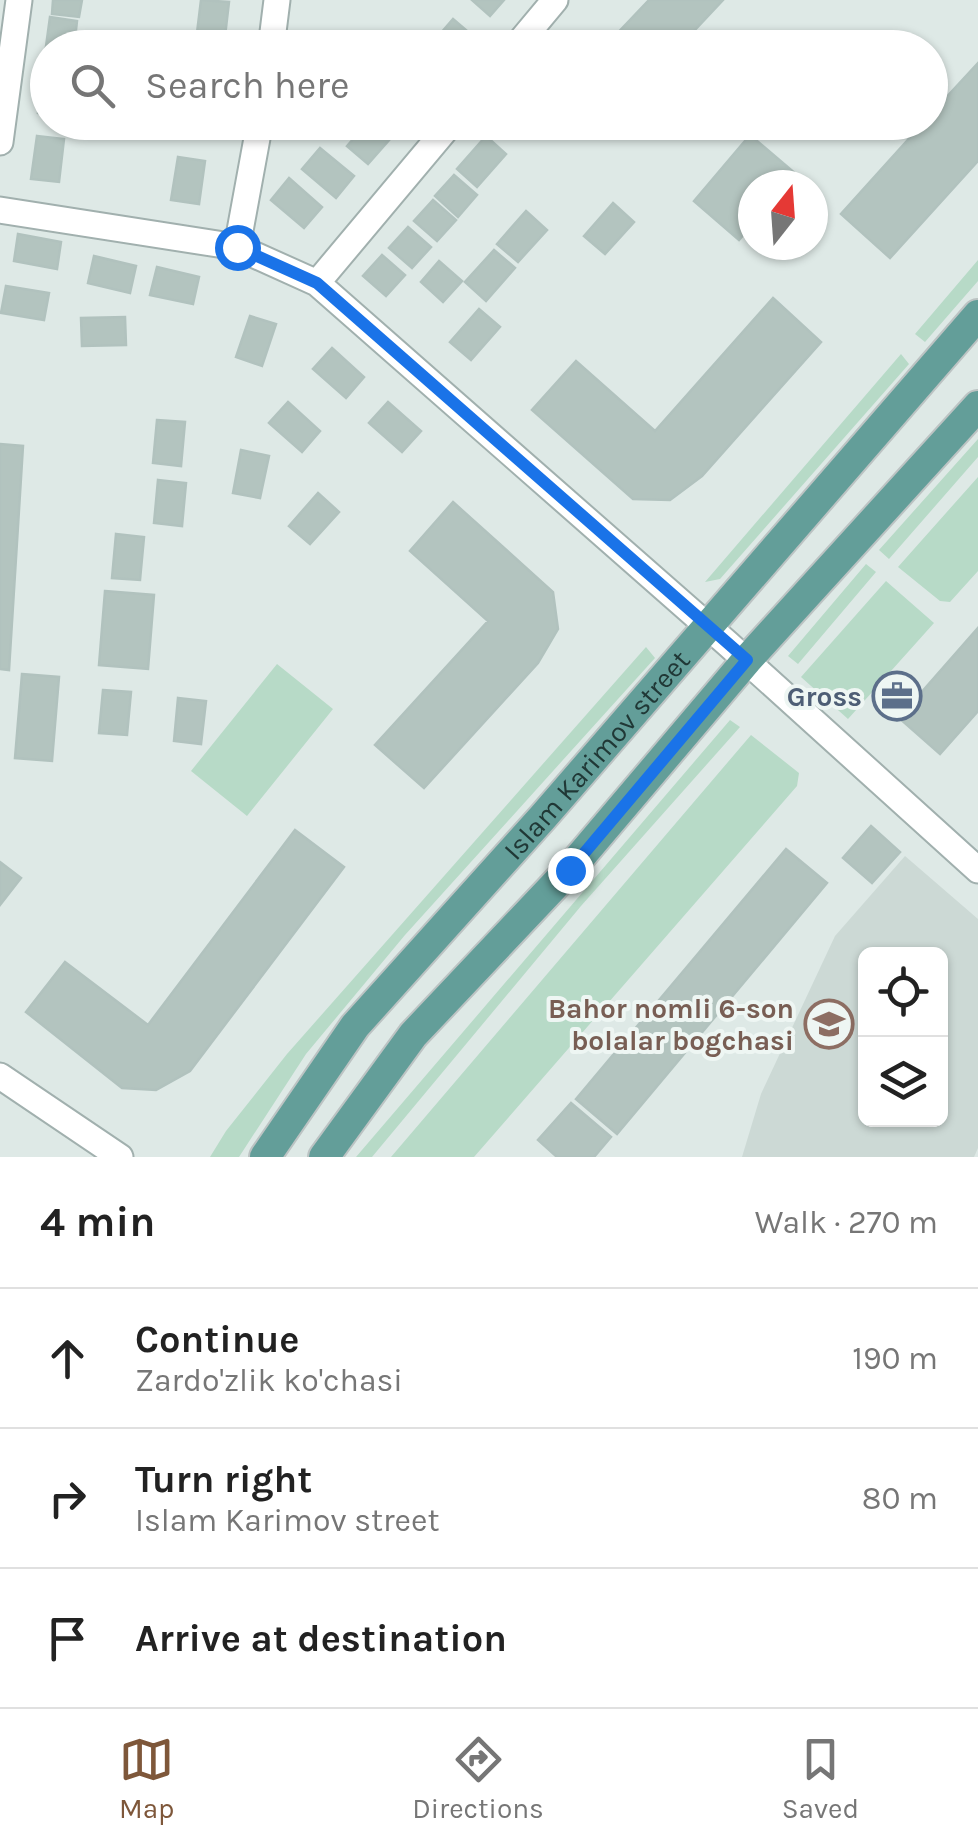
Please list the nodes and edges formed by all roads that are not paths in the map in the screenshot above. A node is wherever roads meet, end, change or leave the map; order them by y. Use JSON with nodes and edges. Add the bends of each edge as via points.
{"nodes":[{"id":1,"x":19,"y":0,"type":"edge"},
{"id":2,"x":277,"y":0,"type":"edge"},
{"id":3,"x":555,"y":0,"type":"edge"},
{"id":4,"x":273,"y":30,"type":"edge"},
{"id":5,"x":530,"y":30,"type":"edge"},
{"id":6,"x":257,"y":140,"type":"edge"},
{"id":7,"x":437,"y":140,"type":"edge"},
{"id":8,"x":0,"y":142,"type":"edge"},
{"id":9,"x":0,"y":210,"type":"edge"},
{"id":10,"x":237,"y":247,"type":"junction"},
{"id":11,"x":317,"y":283,"type":"junction"},
{"id":12,"x":978,"y":315,"type":"edge"},
{"id":13,"x":978,"y":406,"type":"edge"},
{"id":14,"x":708,"y":626,"type":"junction"},
{"id":15,"x":747,"y":660,"type":"junction"},
{"id":16,"x":978,"y":870,"type":"edge"},
{"id":17,"x":0,"y":1076,"type":"edge"},
{"id":18,"x":120,"y":1157,"type":"edge"},
{"id":19,"x":265,"y":1157,"type":"edge"},
{"id":20,"x":324,"y":1157,"type":"edge"}],
"edges":[{"from":1,"to":8,"type":"street"},
{"from":2,"to":4,"type":"street"},
{"from":3,"to":5,"type":"street"},
{"from":6,"to":10,"type":"street"},
{"from":7,"to":11,"type":"street"},
{"from":9,"to":10,"type":"street"},
{"from":10,"to":11,"type":"street"},
{"from":11,"to":14,"type":"street"},
{"from":12,"to":14,"type":"main road","name":"Islam Karimov street"},
{"from":13,"to":15,"type":"main road","name":"Islam Karimov street"},
{"from":14,"to":15,"type":"street"},
{"from":14,"to":19,"type":"main road","name":"Islam Karimov street","via":[[355,1026]]},
{"from":15,"to":16,"type":"street"},
{"from":15,"to":20,"type":"main road","name":"Islam Karimov street","via":[[570,870],[413,1035]]},
{"from":17,"to":18,"type":"street"}]}
